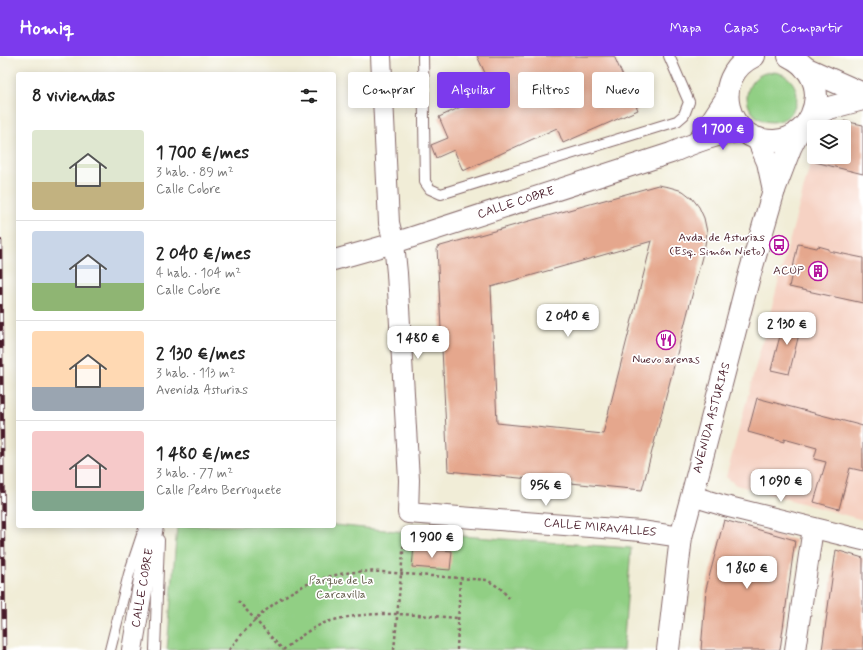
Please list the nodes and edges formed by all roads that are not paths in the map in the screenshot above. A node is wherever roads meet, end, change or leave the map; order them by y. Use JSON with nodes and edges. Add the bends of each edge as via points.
{"nodes":[{"id":1,"x":381,"y":56,"type":"edge"},
{"id":2,"x":423,"y":56,"type":"edge"},
{"id":3,"x":669,"y":56,"type":"edge"},
{"id":4,"x":728,"y":56,"type":"edge"},
{"id":5,"x":754,"y":56,"type":"edge"},
{"id":6,"x":797,"y":62,"type":"edge"},
{"id":7,"x":728,"y":89,"type":"junction"},
{"id":8,"x":863,"y":94,"type":"edge"},
{"id":9,"x":863,"y":99,"type":"edge"},
{"id":10,"x":812,"y":116,"type":"junction"},
{"id":11,"x":798,"y":132,"type":"junction"},
{"id":12,"x":750,"y":135,"type":"junction"},
{"id":13,"x":697,"y":142,"type":"junction"},
{"id":14,"x":774,"y":190,"type":"junction"},
{"id":15,"x":394,"y":243,"type":"junction"},
{"id":16,"x":336,"y":259,"type":"edge"},
{"id":17,"x":692,"y":496,"type":"junction"},
{"id":18,"x":144,"y":528,"type":"edge"},
{"id":19,"x":153,"y":528,"type":"edge"},
{"id":20,"x":160,"y":528,"type":"edge"},
{"id":21,"x":813,"y":528,"type":"junction"},
{"id":22,"x":681,"y":537,"type":"junction"},
{"id":23,"x":863,"y":540,"type":"edge"},
{"id":24,"x":110,"y":650,"type":"edge"},
{"id":25,"x":132,"y":650,"type":"edge"},
{"id":26,"x":155,"y":650,"type":"edge"},
{"id":27,"x":668,"y":650,"type":"edge"},
{"id":28,"x":795,"y":650,"type":"edge"}],
"edges":[{"from":1,"to":15,"type":"street","via":[[389,222]]},
{"from":2,"to":3,"type":"lane","via":[[425,182],[430,189],[441,194],[677,121],[684,115],[689,102]]},
{"from":4,"to":7,"type":"main road"},
{"from":5,"to":7,"type":"main road","via":[[736,70]]},
{"from":6,"to":8,"type":"main road"},
{"from":6,"to":10,"type":"main road","via":[[812,78],[816,91],[816,104]]},
{"from":7,"to":12,"type":"main road","via":[[729,108],[734,121]]},
{"from":7,"to":13,"type":"street"},
{"from":9,"to":10,"type":"main road","via":[[829,108]]},
{"from":10,"to":11,"type":"main road"},
{"from":11,"to":12,"type":"main road","via":[[779,141],[768,141]]},
{"from":11,"to":14,"type":"main road","name":"AVENIDA ASTURIAS"},
{"from":12,"to":13,"type":"street","name":"CALLE COBRE","via":[[728,133]]},
{"from":12,"to":14,"type":"main road","via":[[768,162]]},
{"from":13,"to":15,"type":"street","name":"CALLE COBRE"},
{"from":14,"to":17,"type":"main road","name":"AVENIDA ASTURIAS"},
{"from":15,"to":16,"type":"street","name":"CALLE COBRE"},
{"from":15,"to":22,"type":"street","name":"CALLE MIRAVALLES","via":[[409,480],[408,513],[641,531]]},
{"from":17,"to":21,"type":"street"},
{"from":17,"to":22,"type":"main road","name":"AVENIDA ASTURIAS"},
{"from":18,"to":24,"type":"lane","via":[[129,574]]},
{"from":19,"to":25,"type":"street","name":"CALLE COBRE"},
{"from":20,"to":26,"type":"lane"},
{"from":21,"to":23,"type":"street"},
{"from":21,"to":28,"type":"street"},
{"from":22,"to":27,"type":"main road","name":"AVENIDA ASTURIAS"}]}
